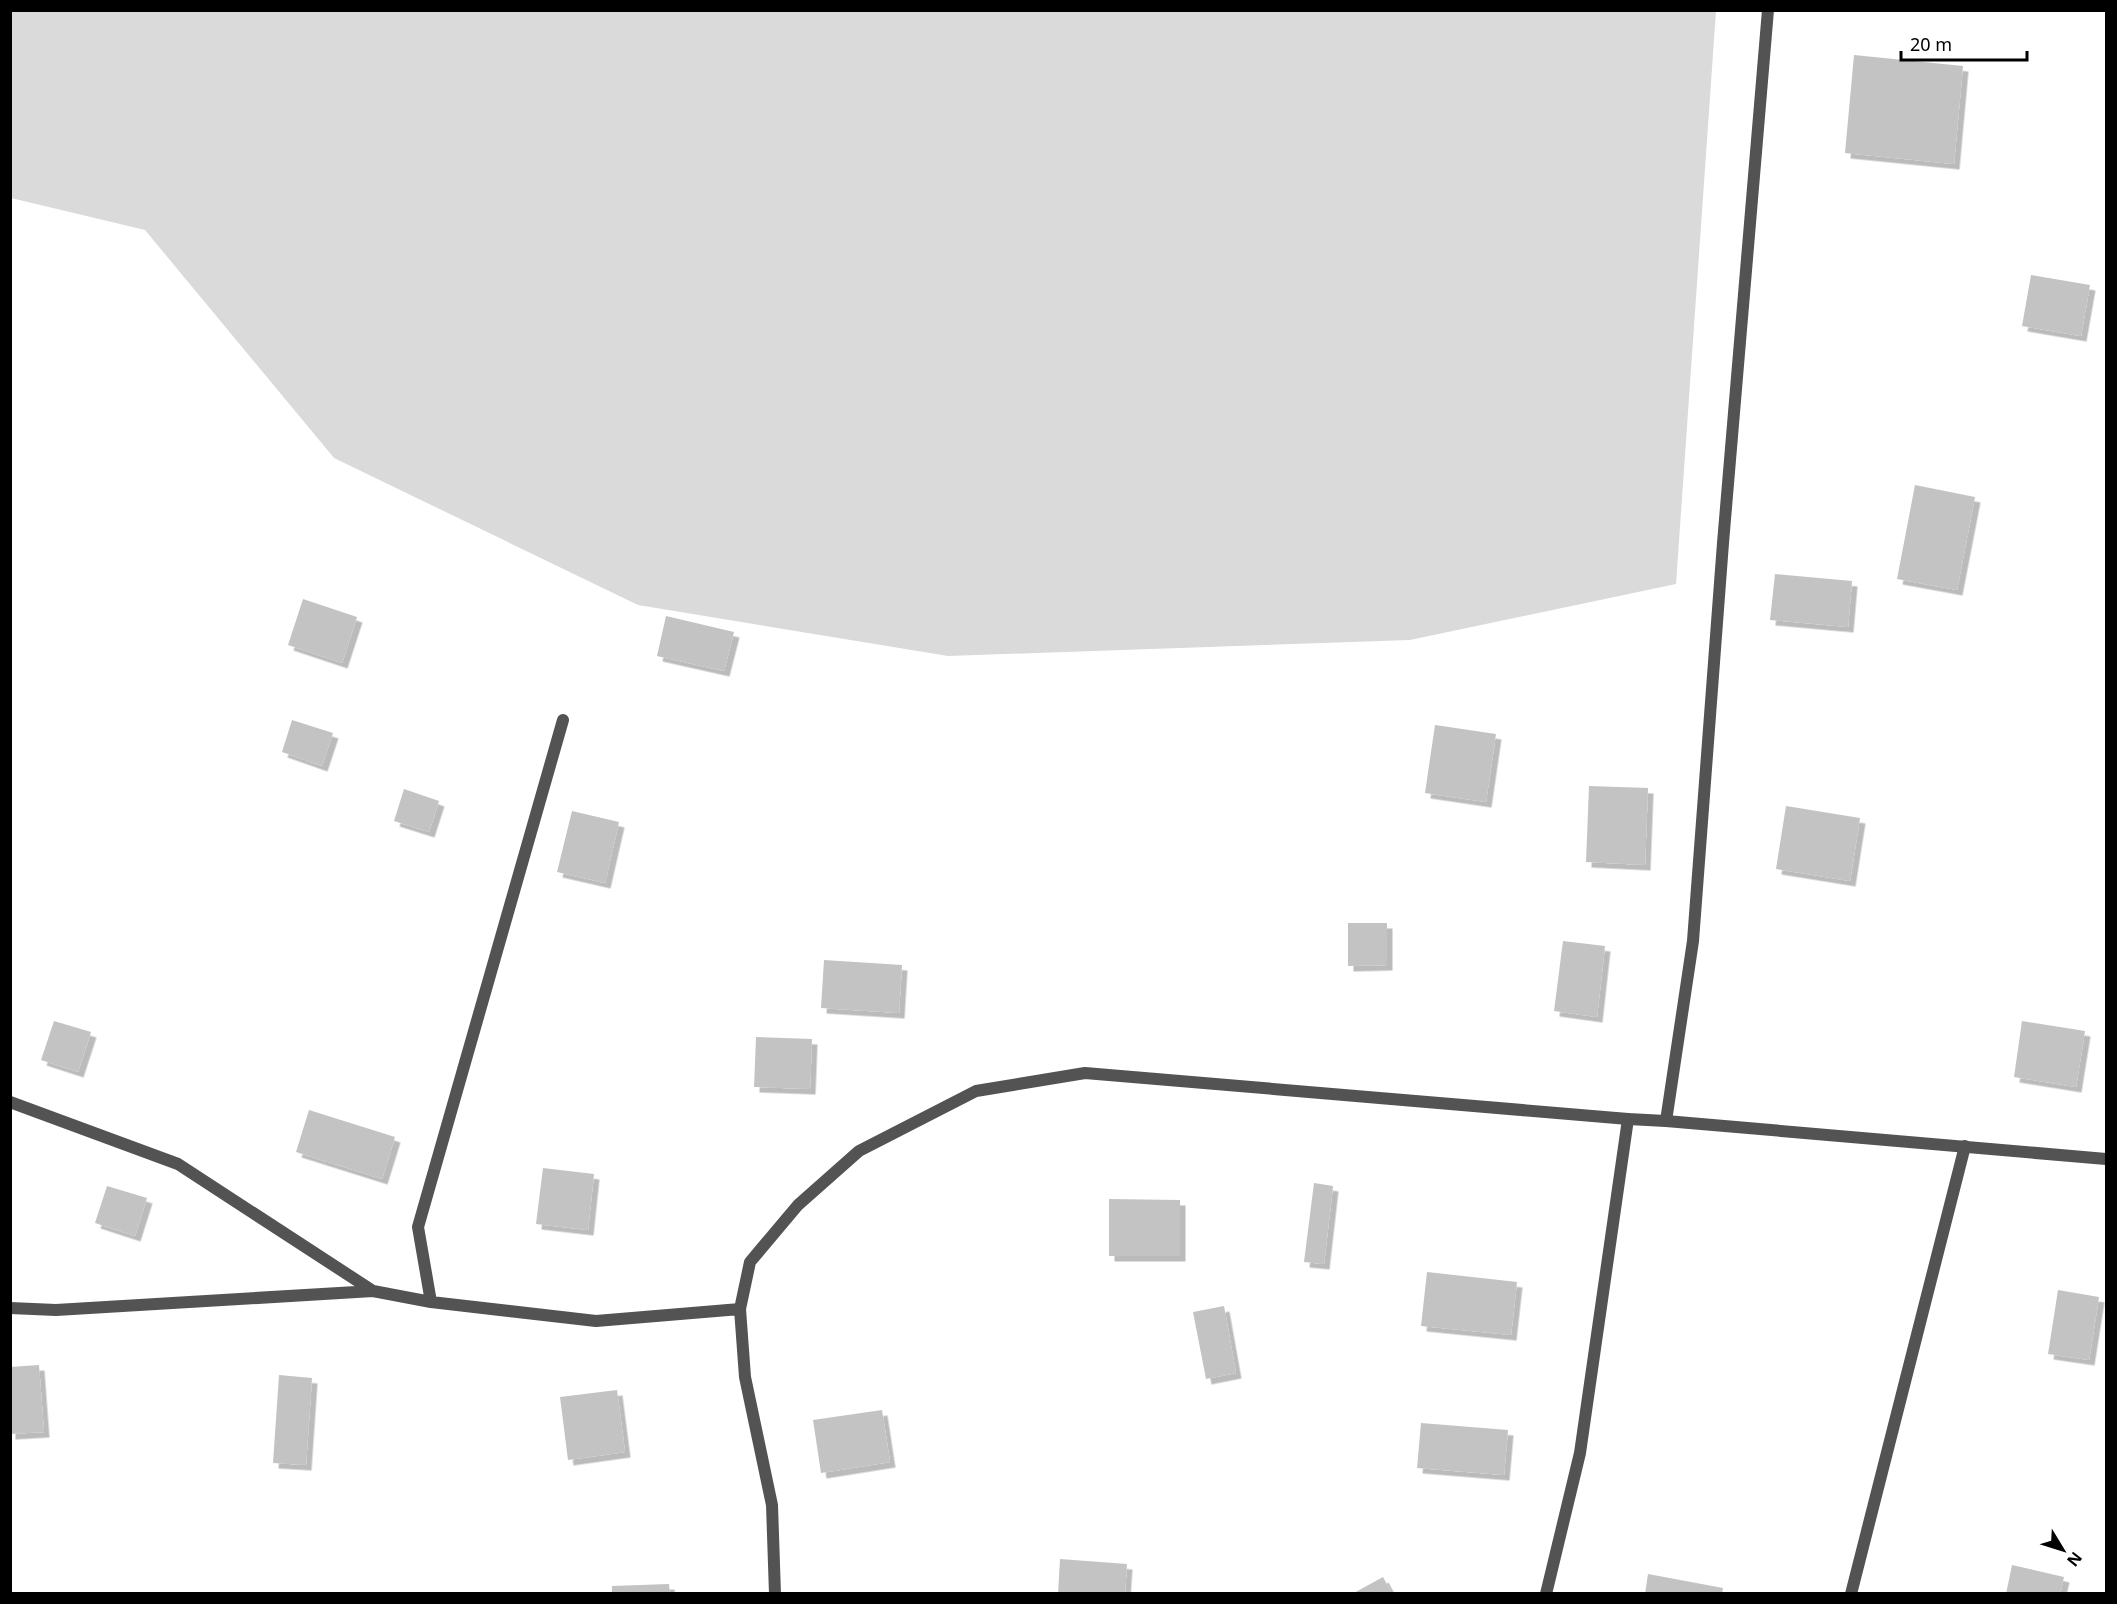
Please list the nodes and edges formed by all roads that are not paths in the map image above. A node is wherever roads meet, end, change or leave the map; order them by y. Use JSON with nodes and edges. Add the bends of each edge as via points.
{"nodes":[{"id":1,"x":1768,"y":10,"type":"edge"},
{"id":2,"x":563,"y":720,"type":"dead end"},
{"id":3,"x":10,"y":1102,"type":"edge"},
{"id":4,"x":1628,"y":1119,"type":"junction"},
{"id":5,"x":1666,"y":1121,"type":"junction"},
{"id":6,"x":1965,"y":1146,"type":"junction"},
{"id":7,"x":2106,"y":1159,"type":"edge"},
{"id":8,"x":373,"y":1291,"type":"junction"},
{"id":9,"x":431,"y":1302,"type":"junction"},
{"id":10,"x":10,"y":1308,"type":"edge"},
{"id":11,"x":740,"y":1309,"type":"junction"},
{"id":12,"x":775,"y":1593,"type":"edge"},
{"id":13,"x":1546,"y":1593,"type":"edge"},
{"id":14,"x":1851,"y":1593,"type":"edge"}],
"edges":[{"from":1,"to":5,"type":"street","via":[[1693,941]]},
{"from":2,"to":9,"type":"street","via":[[418,1227]]},
{"from":3,"to":8,"type":"street","via":[[178,1164]]},
{"from":4,"to":5,"type":"street"},
{"from":4,"to":11,"type":"street","via":[[1085,1073],[976,1090],[859,1150],[798,1205],[750,1262]]},
{"from":4,"to":13,"type":"street","via":[[1580,1453]]},
{"from":5,"to":6,"type":"street"},
{"from":6,"to":7,"type":"street"},
{"from":6,"to":14,"type":"street"},
{"from":8,"to":9,"type":"street"},
{"from":8,"to":10,"type":"street","via":[[56,1310]]},
{"from":9,"to":11,"type":"street","via":[[596,1321]]},
{"from":11,"to":12,"type":"street","via":[[745,1377],[772,1505]]}]}
